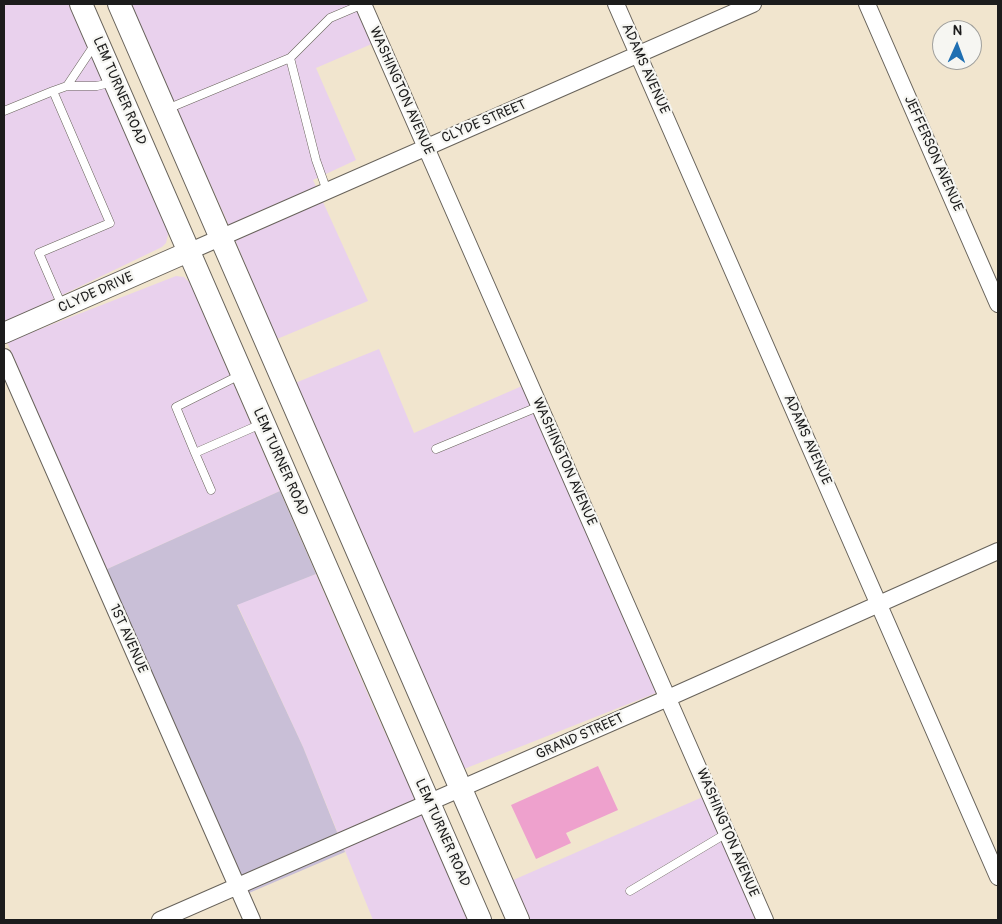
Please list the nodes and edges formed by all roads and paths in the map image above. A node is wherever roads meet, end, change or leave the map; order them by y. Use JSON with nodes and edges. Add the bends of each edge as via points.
{"nodes":[{"id":1,"x":81,"y":4,"type":"edge"},
{"id":2,"x":119,"y":4,"type":"edge"},
{"id":3,"x":363,"y":4,"type":"edge"},
{"id":4,"x":616,"y":4,"type":"edge"},
{"id":5,"x":753,"y":4,"type":"edge"},
{"id":6,"x":867,"y":4,"type":"edge"},
{"id":7,"x":97,"y":41,"type":"junction"},
{"id":8,"x":639,"y":55,"type":"junction"},
{"id":9,"x":290,"y":58,"type":"junction"},
{"id":10,"x":115,"y":81,"type":"junction"},
{"id":11,"x":67,"y":86,"type":"junction"},
{"id":12,"x":53,"y":91,"type":"junction"},
{"id":13,"x":165,"y":109,"type":"junction"},
{"id":14,"x":4,"y":111,"type":"edge"},
{"id":15,"x":426,"y":147,"type":"junction"},
{"id":16,"x":327,"y":191,"type":"junction"},
{"id":17,"x":220,"y":238,"type":"junction"},
{"id":18,"x":188,"y":252,"type":"junction"},
{"id":19,"x":998,"y":304,"type":"edge"},
{"id":20,"x":63,"y":308,"type":"junction"},
{"id":21,"x":4,"y":333,"type":"edge"},
{"id":22,"x":4,"y":357,"type":"edge"},
{"id":23,"x":242,"y":374,"type":"junction"},
{"id":24,"x":540,"y":406,"type":"junction"},
{"id":25,"x":263,"y":424,"type":"junction"},
{"id":26,"x":436,"y":449,"type":"dead end"},
{"id":27,"x":195,"y":453,"type":"junction"},
{"id":28,"x":211,"y":490,"type":"dead end"},
{"id":29,"x":998,"y":551,"type":"edge"},
{"id":30,"x":879,"y":605,"type":"junction"},
{"id":31,"x":668,"y":698,"type":"junction"},
{"id":32,"x":460,"y":789,"type":"junction"},
{"id":33,"x":428,"y":803,"type":"junction"},
{"id":34,"x":727,"y":833,"type":"junction"},
{"id":35,"x":998,"y":876,"type":"edge"},
{"id":36,"x":237,"y":886,"type":"junction"},
{"id":37,"x":630,"y":891,"type":"dead end"},
{"id":38,"x":160,"y":920,"type":"edge"},
{"id":39,"x":252,"y":920,"type":"edge"},
{"id":40,"x":480,"y":920,"type":"edge"},
{"id":41,"x":518,"y":920,"type":"edge"},
{"id":42,"x":765,"y":920,"type":"edge"}],
"edges":[{"from":1,"to":7,"type":"main road","name":"LEM TURNER ROAD"},
{"from":2,"to":13,"type":"main road"},
{"from":3,"to":9,"type":"lane","via":[[330,18]]},
{"from":3,"to":15,"type":"street","name":"WASHINGTON AVENUE"},
{"from":4,"to":8,"type":"street","name":"ADAMS AVENUE"},
{"from":5,"to":8,"type":"street","name":"CLYDE STREET"},
{"from":6,"to":19,"type":"street","name":"JEFFERSON AVENUE"},
{"from":7,"to":10,"type":"main road","name":"LEM TURNER ROAD"},
{"from":7,"to":11,"type":"lane"},
{"from":8,"to":15,"type":"street","name":"CLYDE STREET"},
{"from":8,"to":30,"type":"street","name":"ADAMS AVENUE"},
{"from":9,"to":13,"type":"lane"},
{"from":9,"to":16,"type":"lane"},
{"from":10,"to":11,"type":"lane","via":[[97,86]]},
{"from":10,"to":18,"type":"main road","name":"LEM TURNER ROAD"},
{"from":11,"to":12,"type":"lane"},
{"from":12,"to":14,"type":"lane"},
{"from":12,"to":20,"type":"lane","via":[[110,223],[39,253]]},
{"from":13,"to":17,"type":"main road"},
{"from":15,"to":16,"type":"street","name":"CLYDE STREET"},
{"from":15,"to":24,"type":"street","name":"WASHINGTON AVENUE"},
{"from":16,"to":17,"type":"street","name":"CLYDE STREET"},
{"from":17,"to":18,"type":"street","name":"CLYDE STREET"},
{"from":17,"to":32,"type":"main road"},
{"from":18,"to":20,"type":"street","name":"CLYDE DRIVE"},
{"from":18,"to":23,"type":"main road","name":"LEM TURNER ROAD"},
{"from":20,"to":21,"type":"street","name":"CLYDE DRIVE"},
{"from":22,"to":36,"type":"street","name":"1ST AVENUE"},
{"from":23,"to":25,"type":"main road","name":"LEM TURNER ROAD"},
{"from":23,"to":27,"type":"lane","via":[[176,407]]},
{"from":24,"to":26,"type":"lane"},
{"from":24,"to":31,"type":"street","name":"WASHINGTON AVENUE"},
{"from":25,"to":27,"type":"lane"},
{"from":25,"to":33,"type":"main road","name":"LEM TURNER ROAD"},
{"from":27,"to":28,"type":"lane"},
{"from":29,"to":30,"type":"street","name":"GRAND STREET"},
{"from":30,"to":31,"type":"street","name":"GRAND STREET"},
{"from":30,"to":35,"type":"street","name":"ADAMS AVENUE"},
{"from":31,"to":32,"type":"street","name":"GRAND STREET"},
{"from":31,"to":34,"type":"street","name":"WASHINGTON AVENUE"},
{"from":32,"to":33,"type":"street","name":"GRAND STREET"},
{"from":32,"to":41,"type":"main road"},
{"from":33,"to":36,"type":"street","name":"GRAND STREET"},
{"from":33,"to":40,"type":"main road","name":"LEM TURNER ROAD"},
{"from":34,"to":37,"type":"lane"},
{"from":34,"to":42,"type":"street","name":"WASHINGTON AVENUE"},
{"from":36,"to":38,"type":"street","name":"GRAND STREET"},
{"from":36,"to":39,"type":"street","name":"1ST AVENUE"}]}
